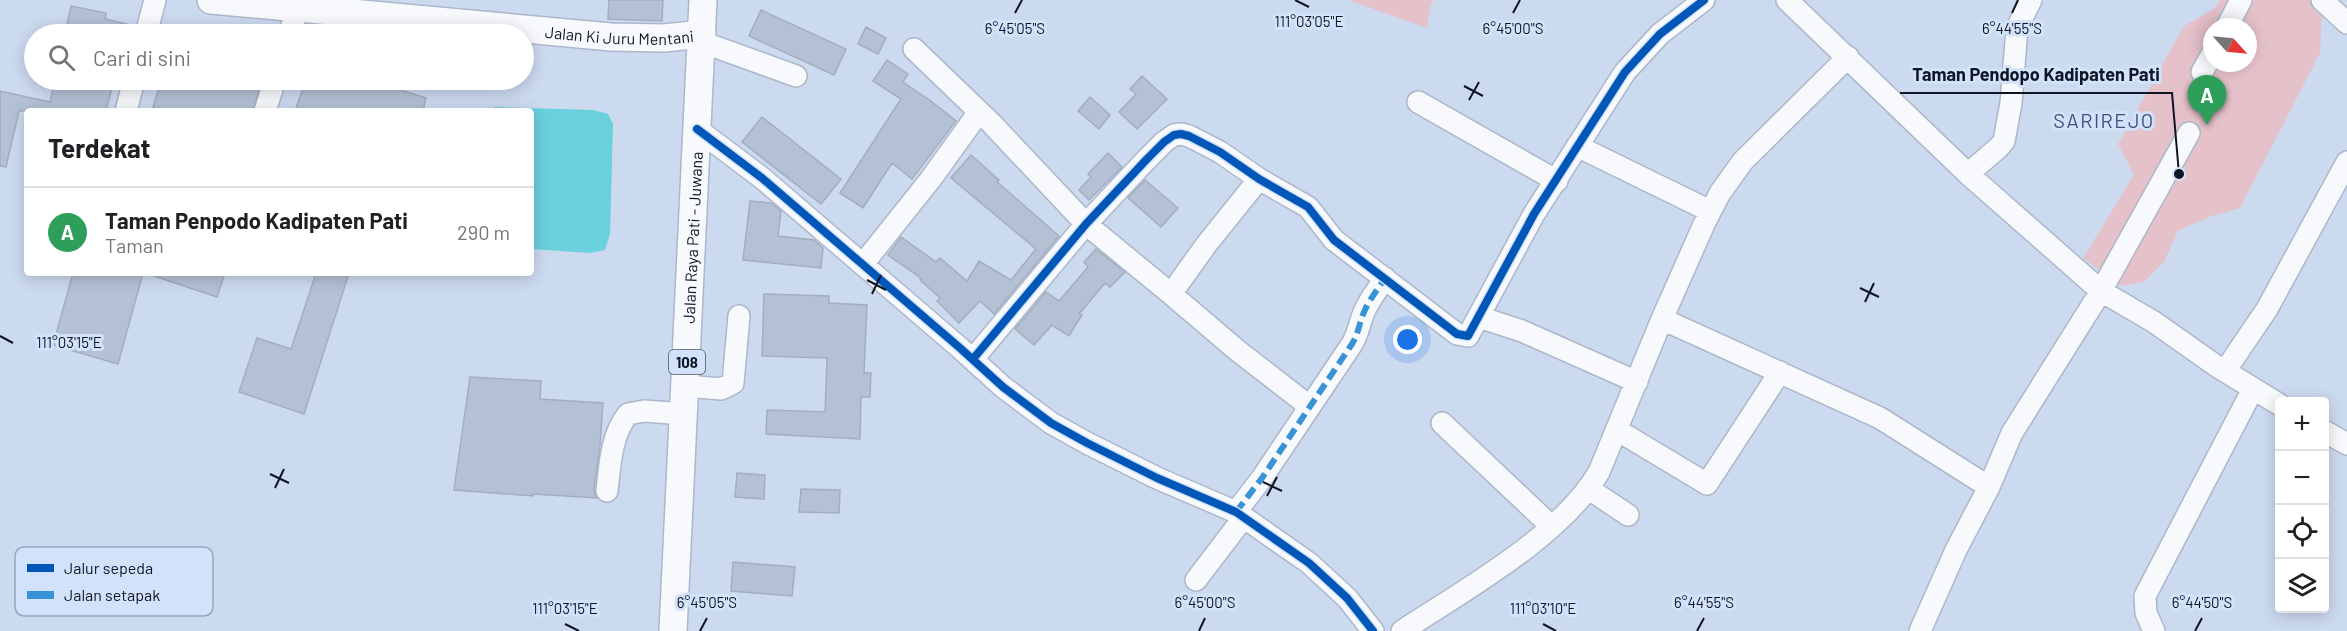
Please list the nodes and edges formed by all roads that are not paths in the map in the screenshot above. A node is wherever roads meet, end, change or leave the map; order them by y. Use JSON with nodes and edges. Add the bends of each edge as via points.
{"nodes":[{"id":1,"x":155,"y":0,"type":"edge"},
{"id":2,"x":212,"y":0,"type":"edge"},
{"id":3,"x":703,"y":0,"type":"edge"},
{"id":4,"x":1704,"y":0,"type":"edge"},
{"id":5,"x":1788,"y":0,"type":"edge"},
{"id":6,"x":2031,"y":0,"type":"edge"},
{"id":7,"x":2241,"y":0,"type":"edge"},
{"id":8,"x":2322,"y":0,"type":"edge"},
{"id":9,"x":298,"y":4,"type":"edge"},
{"id":10,"x":366,"y":7,"type":"edge"},
{"id":11,"x":2232,"y":18,"type":"edge"},
{"id":12,"x":2347,"y":23,"type":"edge"},
{"id":13,"x":149,"y":24,"type":"edge"},
{"id":14,"x":293,"y":24,"type":"edge"},
{"id":15,"x":505,"y":24,"type":"edge"},
{"id":16,"x":534,"y":28,"type":"edge"},
{"id":17,"x":702,"y":38,"type":"junction"},
{"id":18,"x":914,"y":49,"type":"dead end"},
{"id":19,"x":1848,"y":57,"type":"junction"},
{"id":20,"x":796,"y":76,"type":"dead end"},
{"id":21,"x":131,"y":90,"type":"edge"},
{"id":22,"x":272,"y":90,"type":"edge"},
{"id":23,"x":1418,"y":102,"type":"dead end"},
{"id":24,"x":127,"y":108,"type":"edge"},
{"id":25,"x":266,"y":108,"type":"edge"},
{"id":26,"x":979,"y":112,"type":"junction"},
{"id":27,"x":697,"y":129,"type":"junction"},
{"id":28,"x":2189,"y":133,"type":"dead end"},
{"id":29,"x":1577,"y":146,"type":"junction"},
{"id":30,"x":2347,"y":162,"type":"edge"},
{"id":31,"x":1968,"y":174,"type":"junction"},
{"id":32,"x":1259,"y":179,"type":"junction"},
{"id":33,"x":1557,"y":181,"type":"junction"},
{"id":34,"x":1710,"y":211,"type":"junction"},
{"id":35,"x":1086,"y":224,"type":"junction"},
{"id":36,"x":863,"y":264,"type":"junction"},
{"id":37,"x":1385,"y":278,"type":"junction"},
{"id":38,"x":2101,"y":291,"type":"junction"},
{"id":39,"x":1171,"y":294,"type":"junction"},
{"id":40,"x":740,"y":316,"type":"dead end"},
{"id":41,"x":1479,"y":317,"type":"junction"},
{"id":42,"x":1662,"y":319,"type":"junction"},
{"id":43,"x":973,"y":358,"type":"junction"},
{"id":44,"x":2224,"y":371,"type":"junction"},
{"id":45,"x":1780,"y":372,"type":"junction"},
{"id":46,"x":1637,"y":382,"type":"junction"},
{"id":47,"x":686,"y":386,"type":"junction"},
{"id":48,"x":2253,"y":389,"type":"junction"},
{"id":49,"x":2275,"y":402,"type":"edge"},
{"id":50,"x":1309,"y":406,"type":"junction"},
{"id":51,"x":684,"y":414,"type":"junction"},
{"id":52,"x":1442,"y":423,"type":"dead end"},
{"id":53,"x":1617,"y":429,"type":"junction"},
{"id":54,"x":2329,"y":433,"type":"edge"},
{"id":55,"x":2347,"y":444,"type":"edge"},
{"id":56,"x":1989,"y":487,"type":"junction"},
{"id":57,"x":1588,"y":489,"type":"junction"},
{"id":58,"x":607,"y":491,"type":"dead end"},
{"id":59,"x":1240,"y":514,"type":"junction"},
{"id":60,"x":1628,"y":515,"type":"dead end"},
{"id":61,"x":1551,"y":526,"type":"junction"},
{"id":62,"x":1197,"y":580,"type":"dead end"},
{"id":63,"x":673,"y":631,"type":"edge"},
{"id":64,"x":1373,"y":631,"type":"edge"},
{"id":65,"x":1402,"y":631,"type":"edge"},
{"id":66,"x":1920,"y":631,"type":"edge"},
{"id":67,"x":2154,"y":631,"type":"edge"}],
"edges":[{"from":1,"to":13,"type":"street"},
{"from":2,"to":9,"type":"main road","name":"Jalan Ki Juru Mentani"},
{"from":3,"to":17,"type":"main road","name":"Jalan Raya Pati - Juwana"},
{"from":4,"to":29,"type":"street","via":[[1670,24],[1638,57]]},
{"from":5,"to":19,"type":"street"},
{"from":6,"to":31,"type":"street","via":[[2017,28],[2004,141]]},
{"from":7,"to":11,"type":"street"},
{"from":8,"to":12,"type":"street"},
{"from":9,"to":10,"type":"main road","name":"Jalan Ki Juru Mentani"},
{"from":9,"to":14,"type":"street"},
{"from":10,"to":15,"type":"main road","name":"Jalan Ki Juru Mentani"},
{"from":16,"to":17,"type":"main road","name":"Jalan Ki Juru Mentani","via":[[611,37]]},
{"from":17,"to":20,"type":"street"},
{"from":17,"to":27,"type":"main road","name":"Jalan Raya Pati - Juwana","number":"108"},
{"from":18,"to":26,"type":"street"},
{"from":19,"to":31,"type":"street"},
{"from":19,"to":34,"type":"street","via":[[1743,161]]},
{"from":21,"to":24,"type":"street"},
{"from":22,"to":25,"type":"street"},
{"from":23,"to":33,"type":"street"},
{"from":26,"to":35,"type":"street"},
{"from":26,"to":36,"type":"street"},
{"from":27,"to":36,"type":"street"},
{"from":27,"to":47,"type":"main road","name":"Jalan Raya Pati - Juwana","number":"108"},
{"from":28,"to":38,"type":"street"},
{"from":29,"to":33,"type":"street"},
{"from":29,"to":34,"type":"street"},
{"from":30,"to":44,"type":"street","via":[[2267,309]]},
{"from":31,"to":38,"type":"street"},
{"from":32,"to":35,"type":"street","via":[[1189,135],[1174,135]]},
{"from":32,"to":37,"type":"street","via":[[1308,207],[1334,240]]},
{"from":32,"to":39,"type":"street"},
{"from":33,"to":41,"type":"street","via":[[1534,213]]},
{"from":34,"to":42,"type":"street"},
{"from":35,"to":39,"type":"street"},
{"from":35,"to":43,"type":"street"},
{"from":36,"to":43,"type":"street"},
{"from":37,"to":41,"type":"street","via":[[1458,334],[1468,336]]},
{"from":37,"to":50,"type":"street","via":[[1368,303],[1360,331]]},
{"from":38,"to":44,"type":"street"},
{"from":38,"to":56,"type":"street","via":[[2012,433]]},
{"from":39,"to":50,"type":"street"},
{"from":40,"to":47,"type":"street","via":[[733,383],[721,389]]},
{"from":41,"to":46,"type":"street","via":[[1522,331]]},
{"from":42,"to":45,"type":"street"},
{"from":42,"to":46,"type":"street"},
{"from":43,"to":59,"type":"street","via":[[1003,387],[1051,423],[1157,478]]},
{"from":44,"to":48,"type":"street"},
{"from":45,"to":53,"type":"street","via":[[1707,483]]},
{"from":45,"to":56,"type":"street","via":[[1880,418]]},
{"from":46,"to":53,"type":"street"},
{"from":47,"to":51,"type":"main road","name":"Jalan Raya Pati - Juwana","number":"108"},
{"from":48,"to":49,"type":"street"},
{"from":48,"to":67,"type":"street","via":[[2145,596],[2146,613]]},
{"from":50,"to":59,"type":"street"},
{"from":51,"to":58,"type":"street","via":[[628,414],[614,446]]},
{"from":51,"to":63,"type":"main road","name":"Jalan Raya Pati - Juwana","number":"108"},
{"from":52,"to":61,"type":"street"},
{"from":53,"to":57,"type":"street"},
{"from":54,"to":55,"type":"street"},
{"from":56,"to":66,"type":"street"},
{"from":57,"to":60,"type":"street"},
{"from":57,"to":61,"type":"street"},
{"from":59,"to":62,"type":"street"},
{"from":59,"to":64,"type":"street","via":[[1309,563],[1347,598]]},
{"from":61,"to":65,"type":"street","via":[[1519,553]]}]}
